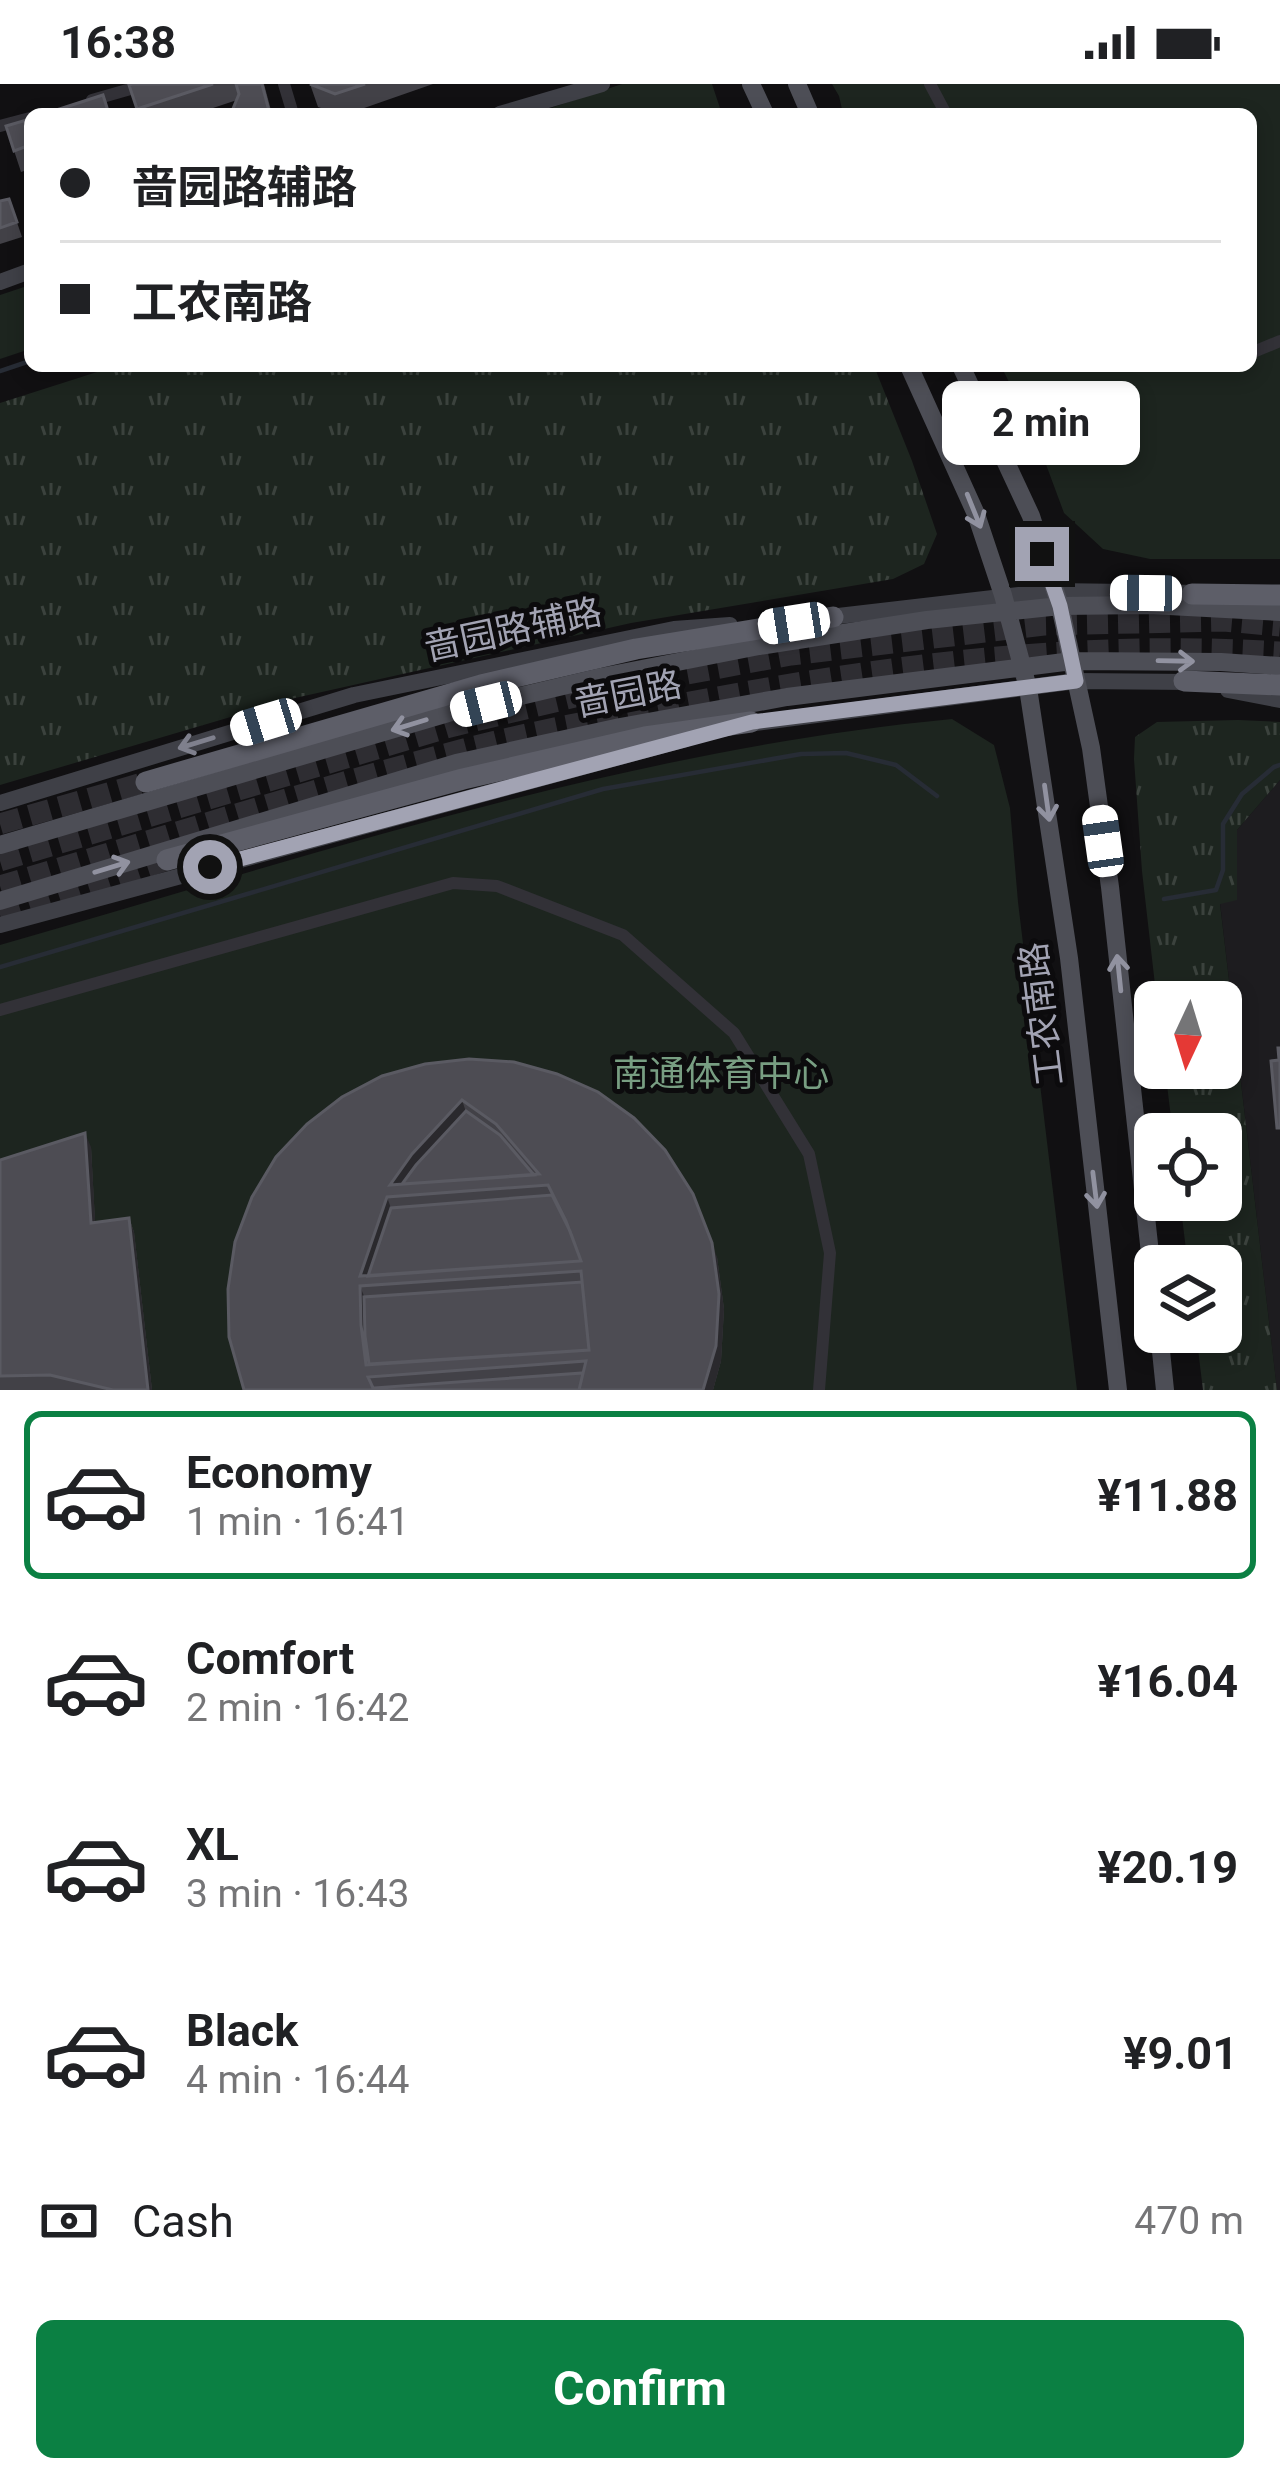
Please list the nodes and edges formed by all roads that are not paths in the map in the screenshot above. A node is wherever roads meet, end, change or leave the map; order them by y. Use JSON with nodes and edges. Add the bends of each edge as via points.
{"nodes":[{"id":1,"x":148,"y":84,"type":"edge"},
{"id":2,"x":602,"y":84,"type":"edge"},
{"id":3,"x":109,"y":90,"type":"edge"},
{"id":4,"x":88,"y":101,"type":"edge"},
{"id":5,"x":520,"y":108,"type":"edge"},
{"id":6,"x":912,"y":372,"type":"edge"},
{"id":7,"x":964,"y":372,"type":"edge"},
{"id":8,"x":1280,"y":584,"type":"edge"},
{"id":9,"x":1192,"y":594,"type":"junction"},
{"id":10,"x":1280,"y":596,"type":"edge"},
{"id":11,"x":1057,"y":598,"type":"junction"},
{"id":12,"x":1005,"y":603,"type":"junction"},
{"id":13,"x":1280,"y":612,"type":"edge"},
{"id":14,"x":833,"y":617,"type":"junction"},
{"id":15,"x":1072,"y":661,"type":"junction"},
{"id":16,"x":1280,"y":666,"type":"edge"},
{"id":17,"x":1025,"y":678,"type":"junction"},
{"id":18,"x":1076,"y":681,"type":"junction"},
{"id":19,"x":1184,"y":681,"type":"junction"},
{"id":20,"x":1280,"y":685,"type":"edge"},
{"id":21,"x":1280,"y":700,"type":"edge"},
{"id":22,"x":752,"y":722,"type":"junction"},
{"id":23,"x":146,"y":782,"type":"tunnel mouth"},
{"id":24,"x":0,"y":803,"type":"edge"},
{"id":25,"x":0,"y":845,"type":"edge"},
{"id":26,"x":166,"y":860,"type":"tunnel mouth"},
{"id":27,"x":0,"y":901,"type":"edge"},
{"id":28,"x":0,"y":925,"type":"edge"},
{"id":29,"x":0,"y":1010,"type":"edge"},
{"id":30,"x":1149,"y":1245,"type":"edge"},
{"id":31,"x":1161,"y":1353,"type":"edge"},
{"id":32,"x":819,"y":1390,"type":"edge"},
{"id":33,"x":1118,"y":1390,"type":"edge"},
{"id":34,"x":1165,"y":1390,"type":"edge"}],
"edges":[{"from":1,"to":3,"type":"street"},
{"from":2,"to":5,"type":"street"},
{"from":3,"to":4,"type":"street"},
{"from":6,"to":12,"type":"main road","name":"工农南路","one_way":true,"via":[[976,514]]},
{"from":7,"to":11,"type":"main road","via":[[1031,516]]},
{"from":8,"to":9,"type":"street"},
{"from":9,"to":10,"type":"highway"},
{"from":9,"to":11,"type":"street"},
{"from":11,"to":12,"type":"main road","name":"啬园路"},
{"from":11,"to":13,"type":"main road","name":"啬园路"},
{"from":11,"to":15,"type":"main road"},
{"from":12,"to":14,"type":"street","name":"啬园路辅路"},
{"from":12,"to":17,"type":"main road","name":"工农南路"},
{"from":12,"to":25,"type":"main road","name":"啬园路","one_way":true,"via":[[448,713]]},
{"from":14,"to":23,"type":"highway","via":[[481,685]]},
{"from":14,"to":24,"type":"street","name":"啬园路辅路","one_way":true,"via":[[674,629],[354,695]]},
{"from":15,"to":16,"type":"main road","name":"啬园路","one_way":true},
{"from":15,"to":17,"type":"main road","name":"啬园路"},
{"from":15,"to":18,"type":"main road"},
{"from":17,"to":18,"type":"street"},
{"from":17,"to":22,"type":"street"},
{"from":27,"to":17,"type":"main road","name":"啬园路","one_way":true,"via":[[456,763],[620,727],[921,678]]},
{"from":17,"to":33,"type":"main road","name":"工农南路","one_way":true,"via":[[1069,958]]},
{"from":18,"to":19,"type":"street"},
{"from":30,"to":18,"type":"main road","one_way":true,"via":[[1110,887]]},
{"from":19,"to":20,"type":"highway"},
{"from":19,"to":21,"type":"street"},
{"from":22,"to":26,"type":"highway","via":[[463,779]]},
{"from":22,"to":28,"type":"street"},
{"from":29,"to":32,"type":"street","via":[[453,883],[497,886],[622,935],[734,1033],[809,1154],[830,1253]]},
{"from":31,"to":34,"type":"main road"}]}
